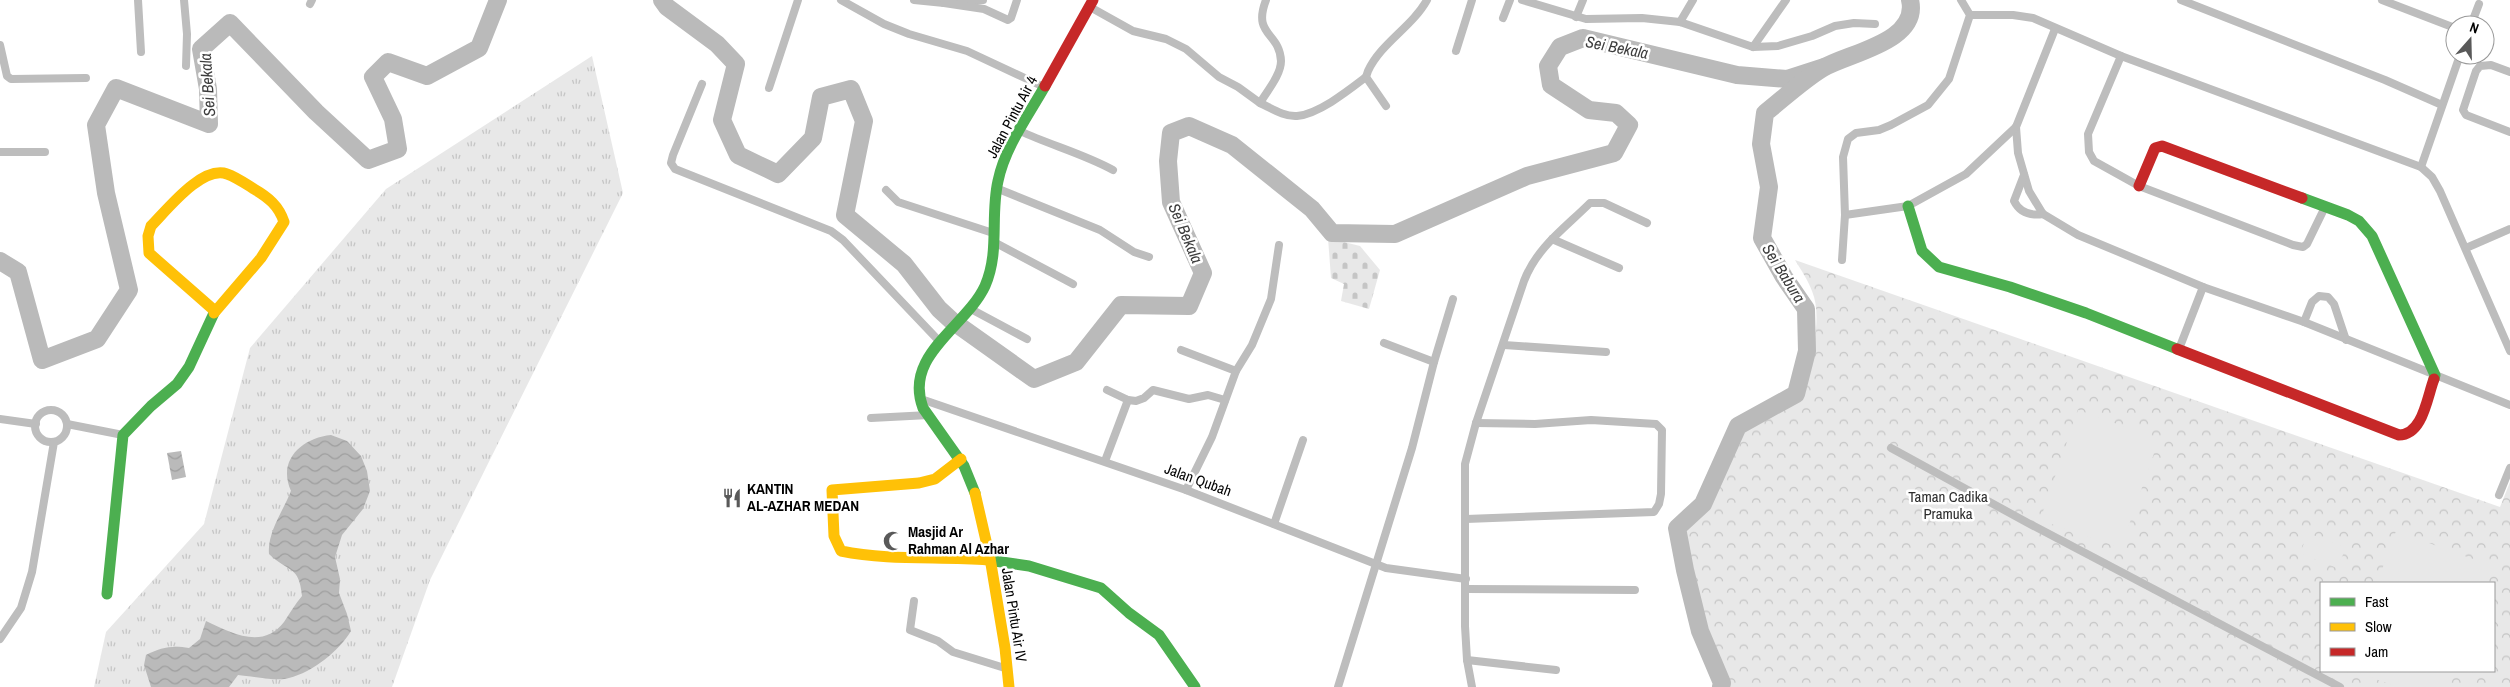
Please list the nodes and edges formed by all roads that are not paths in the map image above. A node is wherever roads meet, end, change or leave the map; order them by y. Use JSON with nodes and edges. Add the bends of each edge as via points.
{"nodes":[{"id":1,"x":138,"y":0,"type":"edge"},
{"id":2,"x":184,"y":0,"type":"edge"},
{"id":3,"x":798,"y":0,"type":"edge"},
{"id":4,"x":841,"y":0,"type":"edge"},
{"id":5,"x":914,"y":0,"type":"edge"},
{"id":6,"x":983,"y":0,"type":"edge"},
{"id":7,"x":1018,"y":0,"type":"edge"},
{"id":8,"x":1266,"y":0,"type":"edge"},
{"id":9,"x":1426,"y":0,"type":"edge"},
{"id":10,"x":1472,"y":0,"type":"edge"},
{"id":11,"x":1510,"y":0,"type":"edge"},
{"id":12,"x":1522,"y":0,"type":"edge"},
{"id":13,"x":1582,"y":0,"type":"edge"},
{"id":14,"x":1693,"y":0,"type":"edge"},
{"id":15,"x":1786,"y":0,"type":"edge"},
{"id":16,"x":1961,"y":0,"type":"edge"},
{"id":17,"x":2181,"y":0,"type":"edge"},
{"id":18,"x":2382,"y":0,"type":"edge"},
{"id":19,"x":944,"y":3,"type":"junction"},
{"id":20,"x":1091,"y":3,"type":"edge"},
{"id":21,"x":2480,"y":4,"type":"dead end"},
{"id":22,"x":1970,"y":15,"type":"junction"},
{"id":23,"x":2475,"y":15,"type":"edge"},
{"id":24,"x":1576,"y":17,"type":"junction"},
{"id":25,"x":1503,"y":18,"type":"dead end"},
{"id":26,"x":1680,"y":22,"type":"junction"},
{"id":27,"x":1875,"y":24,"type":"dead end"},
{"id":28,"x":2445,"y":24,"type":"edge"},
{"id":29,"x":2055,"y":29,"type":"junction"},
{"id":30,"x":0,"y":45,"type":"edge"},
{"id":31,"x":1753,"y":46,"type":"junction"},
{"id":32,"x":1456,"y":51,"type":"dead end"},
{"id":33,"x":141,"y":52,"type":"dead end"},
{"id":34,"x":2121,"y":56,"type":"junction"},
{"id":35,"x":2456,"y":65,"type":"edge"},
{"id":36,"x":186,"y":66,"type":"dead end"},
{"id":37,"x":2510,"y":72,"type":"edge"},
{"id":38,"x":1366,"y":77,"type":"junction"},
{"id":39,"x":86,"y":78,"type":"dead end"},
{"id":40,"x":702,"y":84,"type":"dead end"},
{"id":41,"x":1044,"y":87,"type":"junction"},
{"id":42,"x":769,"y":88,"type":"dead end"},
{"id":43,"x":1260,"y":103,"type":"junction"},
{"id":44,"x":2442,"y":105,"type":"junction"},
{"id":45,"x":1386,"y":106,"type":"dead end"},
{"id":46,"x":2016,"y":127,"type":"junction"},
{"id":47,"x":1020,"y":131,"type":"junction"},
{"id":48,"x":2510,"y":132,"type":"edge"},
{"id":49,"x":0,"y":152,"type":"edge"},
{"id":50,"x":45,"y":152,"type":"dead end"},
{"id":51,"x":2421,"y":168,"type":"junction"},
{"id":52,"x":1113,"y":170,"type":"dead end"},
{"id":53,"x":2024,"y":176,"type":"junction"},
{"id":54,"x":2139,"y":186,"type":"junction"},
{"id":55,"x":996,"y":188,"type":"junction"},
{"id":56,"x":886,"y":190,"type":"dead end"},
{"id":57,"x":1908,"y":206,"type":"junction"},
{"id":58,"x":2326,"y":207,"type":"junction"},
{"id":59,"x":2043,"y":214,"type":"junction"},
{"id":60,"x":1845,"y":215,"type":"junction"},
{"id":61,"x":1648,"y":223,"type":"dead end"},
{"id":62,"x":2510,"y":229,"type":"edge"},
{"id":63,"x":994,"y":238,"type":"junction"},
{"id":64,"x":1552,"y":239,"type":"junction"},
{"id":65,"x":1278,"y":245,"type":"dead end"},
{"id":66,"x":2466,"y":248,"type":"junction"},
{"id":67,"x":1149,"y":257,"type":"dead end"},
{"id":68,"x":1842,"y":260,"type":"dead end"},
{"id":69,"x":1619,"y":268,"type":"dead end"},
{"id":70,"x":1073,"y":284,"type":"dead end"},
{"id":71,"x":2203,"y":287,"type":"junction"},
{"id":72,"x":1454,"y":299,"type":"dead end"},
{"id":73,"x":968,"y":309,"type":"junction"},
{"id":74,"x":215,"y":311,"type":"junction"},
{"id":75,"x":2304,"y":322,"type":"junction"},
{"id":76,"x":1027,"y":339,"type":"dead end"},
{"id":77,"x":2346,"y":340,"type":"junction"},
{"id":78,"x":940,"y":342,"type":"junction"},
{"id":79,"x":1384,"y":344,"type":"dead end"},
{"id":80,"x":1504,"y":345,"type":"junction"},
{"id":81,"x":2179,"y":349,"type":"junction"},
{"id":82,"x":1180,"y":350,"type":"dead end"},
{"id":83,"x":1606,"y":352,"type":"dead end"},
{"id":84,"x":2510,"y":352,"type":"edge"},
{"id":85,"x":1434,"y":362,"type":"junction"},
{"id":86,"x":1236,"y":371,"type":"junction"},
{"id":87,"x":2435,"y":375,"type":"junction"},
{"id":88,"x":1107,"y":390,"type":"dead end"},
{"id":89,"x":920,"y":399,"type":"junction"},
{"id":90,"x":1128,"y":400,"type":"junction"},
{"id":91,"x":1225,"y":400,"type":"junction"},
{"id":92,"x":2510,"y":405,"type":"edge"},
{"id":93,"x":929,"y":415,"type":"junction"},
{"id":94,"x":871,"y":418,"type":"dead end"},
{"id":95,"x":0,"y":419,"type":"edge"},
{"id":96,"x":1476,"y":423,"type":"junction"},
{"id":97,"x":36,"y":424,"type":"junction"},
{"id":98,"x":67,"y":424,"type":"junction"},
{"id":99,"x":123,"y":435,"type":"junction"},
{"id":100,"x":1304,"y":440,"type":"dead end"},
{"id":101,"x":54,"y":442,"type":"junction"},
{"id":102,"x":1891,"y":448,"type":"dead end"},
{"id":103,"x":961,"y":459,"type":"junction"},
{"id":104,"x":1105,"y":461,"type":"junction"},
{"id":105,"x":2510,"y":468,"type":"edge"},
{"id":106,"x":1186,"y":490,"type":"junction"},
{"id":107,"x":2499,"y":495,"type":"dead end"},
{"id":108,"x":1466,"y":519,"type":"junction"},
{"id":109,"x":1274,"y":524,"type":"junction"},
{"id":110,"x":990,"y":559,"type":"junction"},
{"id":111,"x":1376,"y":565,"type":"junction"},
{"id":112,"x":1466,"y":579,"type":"junction"},
{"id":113,"x":1466,"y":588,"type":"junction"},
{"id":114,"x":1635,"y":590,"type":"dead end"},
{"id":115,"x":107,"y":594,"type":"dead end"},
{"id":116,"x":914,"y":601,"type":"dead end"},
{"id":117,"x":0,"y":639,"type":"edge"},
{"id":118,"x":1467,"y":660,"type":"junction"},
{"id":119,"x":1008,"y":670,"type":"junction"},
{"id":120,"x":1556,"y":670,"type":"dead end"},
{"id":121,"x":1009,"y":687,"type":"edge"},
{"id":122,"x":1195,"y":687,"type":"edge"},
{"id":123,"x":1338,"y":687,"type":"edge"},
{"id":124,"x":1472,"y":687,"type":"edge"},
{"id":125,"x":2340,"y":687,"type":"edge"}],
"edges":[{"from":1,"to":33,"type":"street"},
{"from":2,"to":36,"type":"street"},
{"from":3,"to":42,"type":"street"},
{"from":4,"to":41,"type":"street","via":[[884,24],[967,50]]},
{"from":5,"to":19,"type":"street"},
{"from":6,"to":19,"type":"street"},
{"from":7,"to":19,"type":"street","via":[[1008,20],[984,10]]},
{"from":8,"to":43,"type":"street","via":[[1260,19],[1277,46],[1281,61]]},
{"from":9,"to":38,"type":"street","via":[[1417,16],[1374,61]]},
{"from":10,"to":32,"type":"street"},
{"from":11,"to":25,"type":"street"},
{"from":12,"to":24,"type":"street"},
{"from":13,"to":24,"type":"street"},
{"from":14,"to":26,"type":"street"},
{"from":15,"to":31,"type":"street"},
{"from":16,"to":22,"type":"street"},
{"from":17,"to":44,"type":"street"},
{"from":18,"to":28,"type":"street"},
{"from":20,"to":41,"type":"street","name":"Jalan Pintu Air 4"},
{"from":20,"to":43,"type":"street","via":[[1133,31],[1166,39],[1186,49],[1219,77]]},
{"from":21,"to":23,"type":"street"},
{"from":22,"to":29,"type":"street","via":[[2023,16]]},
{"from":22,"to":60,"type":"street","via":[[1949,79],[1928,106],[1879,130],[1856,133],[1848,139],[1842,157]]},
{"from":24,"to":26,"type":"street"},
{"from":26,"to":31,"type":"street"},
{"from":27,"to":31,"type":"street","via":[[1835,26],[1778,46]]},
{"from":29,"to":34,"type":"street"},
{"from":29,"to":46,"type":"street"},
{"from":30,"to":39,"type":"street","via":[[7,76],[11,79]]},
{"from":34,"to":51,"type":"street"},
{"from":34,"to":54,"type":"street","via":[[2088,134],[2088,147],[2098,164]]},
{"from":35,"to":44,"type":"street"},
{"from":37,"to":48,"type":"street","via":[[2491,65],[2480,66],[2463,110],[2466,115]]},
{"from":38,"to":43,"type":"street","via":[[1336,98],[1297,116]]},
{"from":38,"to":45,"type":"street"},
{"from":40,"to":78,"type":"street","via":[[673,155],[672,163],[676,169],[831,231]]},
{"from":41,"to":47,"type":"street","name":"Jalan Pintu Air 4"},
{"from":44,"to":51,"type":"street"},
{"from":46,"to":53,"type":"street"},
{"from":46,"to":57,"type":"street","via":[[1966,174]]},
{"from":47,"to":52,"type":"street"},
{"from":47,"to":55,"type":"street","name":"Jalan Pintu Air 4","via":[[1005,158]]},
{"from":49,"to":50,"type":"street"},
{"from":51,"to":66,"type":"street","via":[[2432,177],[2440,191]]},
{"from":53,"to":59,"type":"street"},
{"from":53,"to":59,"type":"street","via":[[2014,201],[2024,213]]},
{"from":54,"to":58,"type":"street","via":[[2303,247],[2312,238]]},
{"from":54,"to":58,"type":"street","via":[[2155,148],[2162,146]]},
{"from":55,"to":63,"type":"street","name":"Jalan Pintu Air 4"},
{"from":55,"to":67,"type":"street","via":[[1100,230],[1134,252]]},
{"from":56,"to":63,"type":"street","via":[[898,202]]},
{"from":57,"to":60,"type":"street"},
{"from":57,"to":81,"type":"street","via":[[1922,251],[1939,267],[2010,287]]},
{"from":58,"to":87,"type":"street","via":[[2359,221],[2372,236]]},
{"from":59,"to":71,"type":"street","via":[[2099,244]]},
{"from":60,"to":68,"type":"street"},
{"from":61,"to":64,"type":"street","via":[[1596,202],[1590,203]]},
{"from":62,"to":66,"type":"street"},
{"from":63,"to":70,"type":"street"},
{"from":63,"to":73,"type":"street","name":"Jalan Pintu Air 4","via":[[992,271],[983,290]]},
{"from":64,"to":69,"type":"street"},
{"from":64,"to":80,"type":"street","via":[[1531,262]]},
{"from":65,"to":86,"type":"street","via":[[1271,299],[1252,345]]},
{"from":66,"to":84,"type":"street"},
{"from":71,"to":75,"type":"street"},
{"from":71,"to":81,"type":"street"},
{"from":72,"to":85,"type":"street"},
{"from":73,"to":76,"type":"street"},
{"from":73,"to":78,"type":"street","name":"Jalan Pintu Air 4"},
{"from":74,"to":74,"type":"street","via":[[261,258],[284,222],[283,215],[271,202],[226,173],[217,172],[196,181],[151,226],[147,243],[149,253],[157,262]]},
{"from":74,"to":99,"type":"street","via":[[193,359],[177,384]]},
{"from":75,"to":77,"type":"street"},
{"from":75,"to":77,"type":"street","via":[[2315,298],[2324,295],[2334,304]]},
{"from":77,"to":87,"type":"street"},
{"from":78,"to":89,"type":"street","via":[[922,373]]},
{"from":79,"to":85,"type":"street"},
{"from":80,"to":83,"type":"street"},
{"from":80,"to":96,"type":"street"},
{"from":81,"to":87,"type":"street","via":[[2400,436],[2417,427]]},
{"from":82,"to":86,"type":"street"},
{"from":85,"to":111,"type":"street"},
{"from":86,"to":91,"type":"street"},
{"from":87,"to":92,"type":"street"},
{"from":88,"to":90,"type":"street"},
{"from":89,"to":93,"type":"street","name":"Jalan Pintu Air IV"},
{"from":89,"to":104,"type":"street","name":"Jalan Qubah"},
{"from":90,"to":91,"type":"street","via":[[1140,400],[1153,390],[1189,399],[1208,395]]},
{"from":90,"to":104,"type":"street"},
{"from":91,"to":106,"type":"street","via":[[1212,437]]},
{"from":93,"to":94,"type":"street"},
{"from":93,"to":103,"type":"street","name":"Jalan Pintu Air IV"},
{"from":95,"to":97,"type":"street"},
{"from":96,"to":108,"type":"street","via":[[1465,464]]},
{"from":96,"to":108,"type":"street","via":[[1535,424],[1591,420],[1656,424],[1662,430],[1661,494],[1654,512]]},
{"from":97,"to":98,"type":"street","via":[[40,415],[54,411],[63,416]]},
{"from":97,"to":101,"type":"street","via":[[39,437],[46,442]]},
{"from":98,"to":99,"type":"street"},
{"from":98,"to":101,"type":"street","via":[[63,438]]},
{"from":99,"to":115,"type":"street"},
{"from":100,"to":109,"type":"street"},
{"from":101,"to":117,"type":"street","via":[[32,572],[21,608]]},
{"from":102,"to":125,"type":"street","via":[[2028,524]]},
{"from":103,"to":110,"type":"street","name":"Jalan Pintu Air IV","via":[[969,475]]},
{"from":103,"to":110,"type":"street","via":[[935,479],[919,483],[834,488],[834,536],[841,551],[862,556],[900,560]]},
{"from":104,"to":106,"type":"street","name":"Jalan Qubah"},
{"from":105,"to":107,"type":"street"},
{"from":106,"to":109,"type":"street","name":"Jalan Qubah"},
{"from":108,"to":112,"type":"street"},
{"from":109,"to":111,"type":"street","name":"Jalan Qubah"},
{"from":110,"to":119,"type":"street","name":"Jalan Pintu Air IV"},
{"from":110,"to":122,"type":"street","via":[[1089,582],[1101,588],[1159,635]]},
{"from":111,"to":112,"type":"street","name":"Jalan Qubah"},
{"from":111,"to":123,"type":"street"},
{"from":112,"to":113,"type":"street"},
{"from":113,"to":114,"type":"street"},
{"from":113,"to":118,"type":"street"},
{"from":116,"to":119,"type":"street","via":[[910,630],[943,643],[953,652]]},
{"from":118,"to":120,"type":"street"},
{"from":118,"to":124,"type":"street"},
{"from":119,"to":121,"type":"street","name":"Jalan Pintu Air IV"}]}
